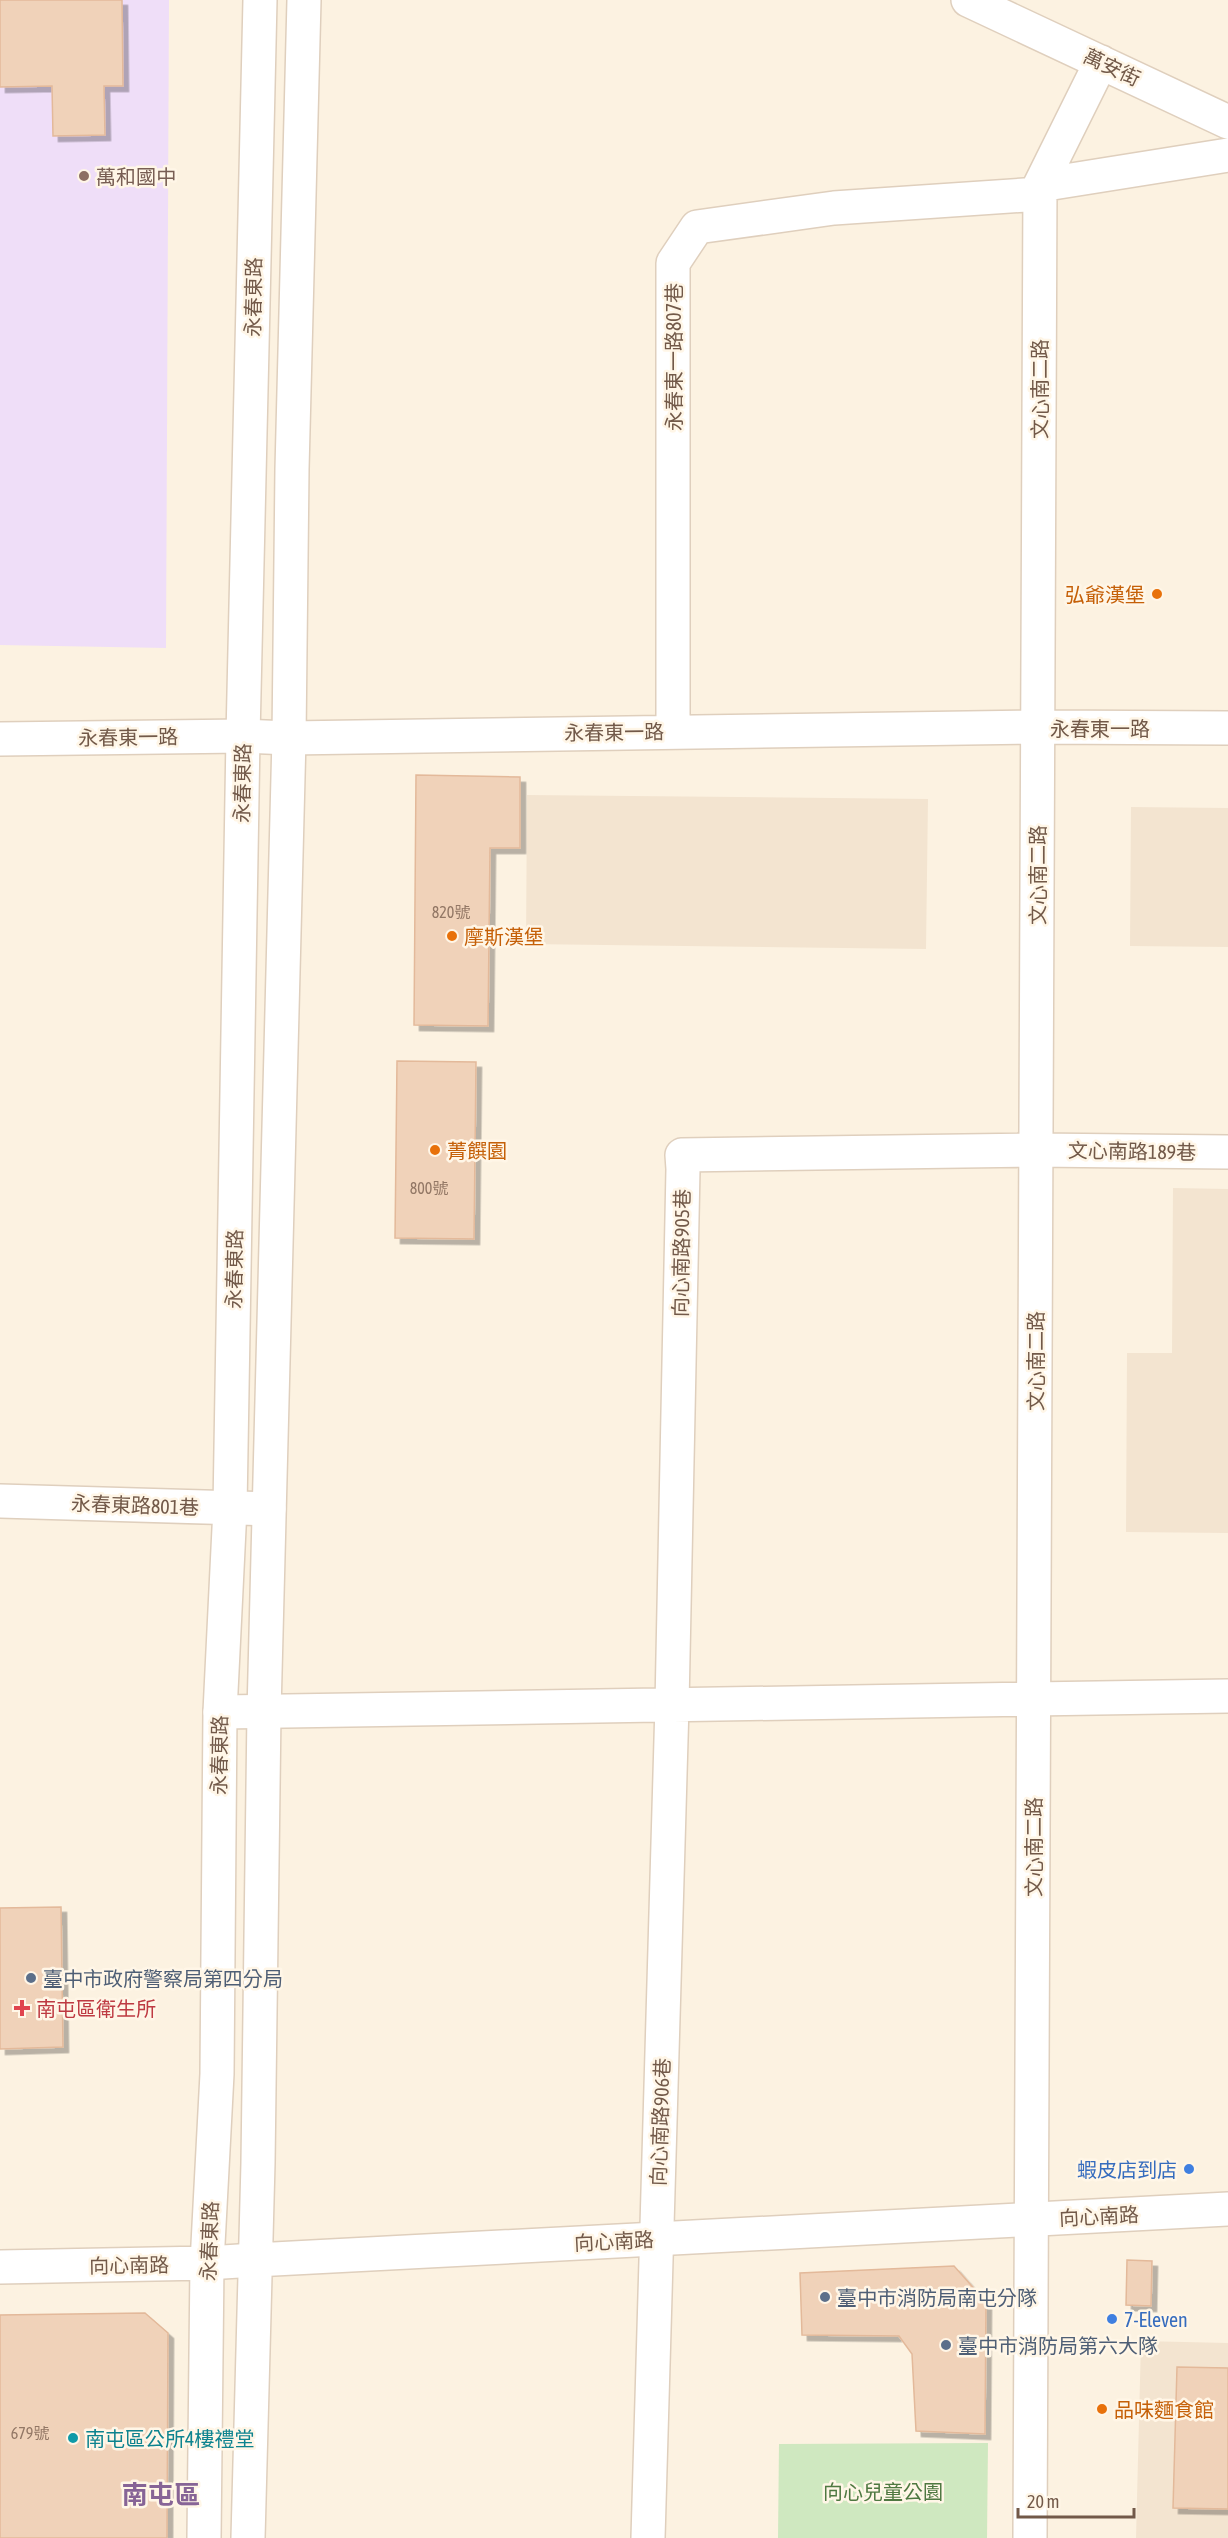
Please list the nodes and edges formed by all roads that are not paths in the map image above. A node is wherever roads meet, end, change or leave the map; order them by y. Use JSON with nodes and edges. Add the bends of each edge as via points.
{"nodes":[{"id":1,"x":260,"y":0,"type":"edge"},
{"id":2,"x":304,"y":0,"type":"edge"},
{"id":3,"x":968,"y":0,"type":"edge"},
{"id":4,"x":1026,"y":12,"type":"edge"},
{"id":5,"x":1101,"y":62,"type":"junction"},
{"id":6,"x":1228,"y":122,"type":"edge"},
{"id":7,"x":1228,"y":155,"type":"edge"},
{"id":8,"x":1040,"y":189,"type":"junction"},
{"id":9,"x":1038,"y":727,"type":"junction"},
{"id":10,"x":1228,"y":728,"type":"edge"},
{"id":11,"x":672,"y":731,"type":"junction"},
{"id":12,"x":243,"y":736,"type":"junction"},
{"id":13,"x":289,"y":738,"type":"junction"},
{"id":14,"x":0,"y":739,"type":"edge"},
{"id":15,"x":1035,"y":1149,"type":"junction"},
{"id":16,"x":1228,"y":1152,"type":"edge"},
{"id":17,"x":0,"y":1501,"type":"edge"},
{"id":18,"x":230,"y":1508,"type":"junction"},
{"id":19,"x":269,"y":1509,"type":"junction"},
{"id":20,"x":1228,"y":1696,"type":"edge"},
{"id":21,"x":1034,"y":1699,"type":"junction"},
{"id":22,"x":672,"y":1705,"type":"junction"},
{"id":23,"x":220,"y":1712,"type":"junction"},
{"id":24,"x":264,"y":1712,"type":"junction"},
{"id":25,"x":1228,"y":2209,"type":"edge"},
{"id":26,"x":1031,"y":2220,"type":"junction"},
{"id":27,"x":657,"y":2239,"type":"junction"},
{"id":28,"x":255,"y":2260,"type":"junction"},
{"id":29,"x":207,"y":2263,"type":"junction"},
{"id":30,"x":0,"y":2267,"type":"edge"},
{"id":31,"x":204,"y":2538,"type":"edge"},
{"id":32,"x":248,"y":2538,"type":"edge"},
{"id":33,"x":648,"y":2538,"type":"edge"},
{"id":34,"x":1030,"y":2538,"type":"edge"}],
"edges":[{"from":1,"to":12,"type":"street","name":"永春東路"},
{"from":2,"to":13,"type":"street","name":"永春東路"},
{"from":3,"to":4,"type":"street","name":"萬安街"},
{"from":4,"to":5,"type":"street","name":"萬安街"},
{"from":5,"to":6,"type":"street","name":"萬安街"},
{"from":5,"to":8,"type":"street"},
{"from":7,"to":8,"type":"street"},
{"from":8,"to":9,"type":"street","name":"文心南二路"},
{"from":8,"to":11,"type":"street","name":"永春東一路807巷","via":[[834,208],[697,227],[673,263]]},
{"from":9,"to":10,"type":"street","name":"永春東一路"},
{"from":9,"to":11,"type":"street","name":"永春東一路"},
{"from":9,"to":15,"type":"street","name":"文心南二路"},
{"from":11,"to":13,"type":"street","name":"永春東一路"},
{"from":12,"to":13,"type":"street","name":"永春東一路"},
{"from":12,"to":14,"type":"street","name":"永春東一路"},
{"from":12,"to":18,"type":"street","name":"永春東路"},
{"from":13,"to":19,"type":"street","name":"永春東路"},
{"from":15,"to":16,"type":"street","name":"文心南路189巷"},
{"from":15,"to":21,"type":"street","name":"文心南二路"},
{"from":15,"to":22,"type":"street","name":"向心南路905巷","via":[[682,1155]]},
{"from":17,"to":18,"type":"street","name":"永春東路801巷"},
{"from":18,"to":19,"type":"street","name":"永春東路801巷"},
{"from":18,"to":23,"type":"street","name":"永春東路"},
{"from":19,"to":24,"type":"street","name":"永春東路"},
{"from":20,"to":21,"type":"street"},
{"from":21,"to":22,"type":"street"},
{"from":21,"to":26,"type":"street","name":"文心南二路"},
{"from":22,"to":24,"type":"street"},
{"from":22,"to":27,"type":"street","name":"向心南路906巷"},
{"from":23,"to":24,"type":"street"},
{"from":23,"to":29,"type":"street","name":"永春東路","via":[[217,2074]]},
{"from":24,"to":28,"type":"street","name":"永春東路"},
{"from":25,"to":26,"type":"street","name":"向心南路"},
{"from":26,"to":27,"type":"street","name":"向心南路"},
{"from":26,"to":34,"type":"street","name":"文心南二路"},
{"from":27,"to":28,"type":"street","name":"向心南路"},
{"from":27,"to":33,"type":"street","name":"向心南路906巷"},
{"from":28,"to":29,"type":"street","name":"向心南路"},
{"from":28,"to":32,"type":"street","name":"永春東路"},
{"from":29,"to":30,"type":"street","name":"向心南路"},
{"from":29,"to":31,"type":"street","name":"永春東路"}]}
